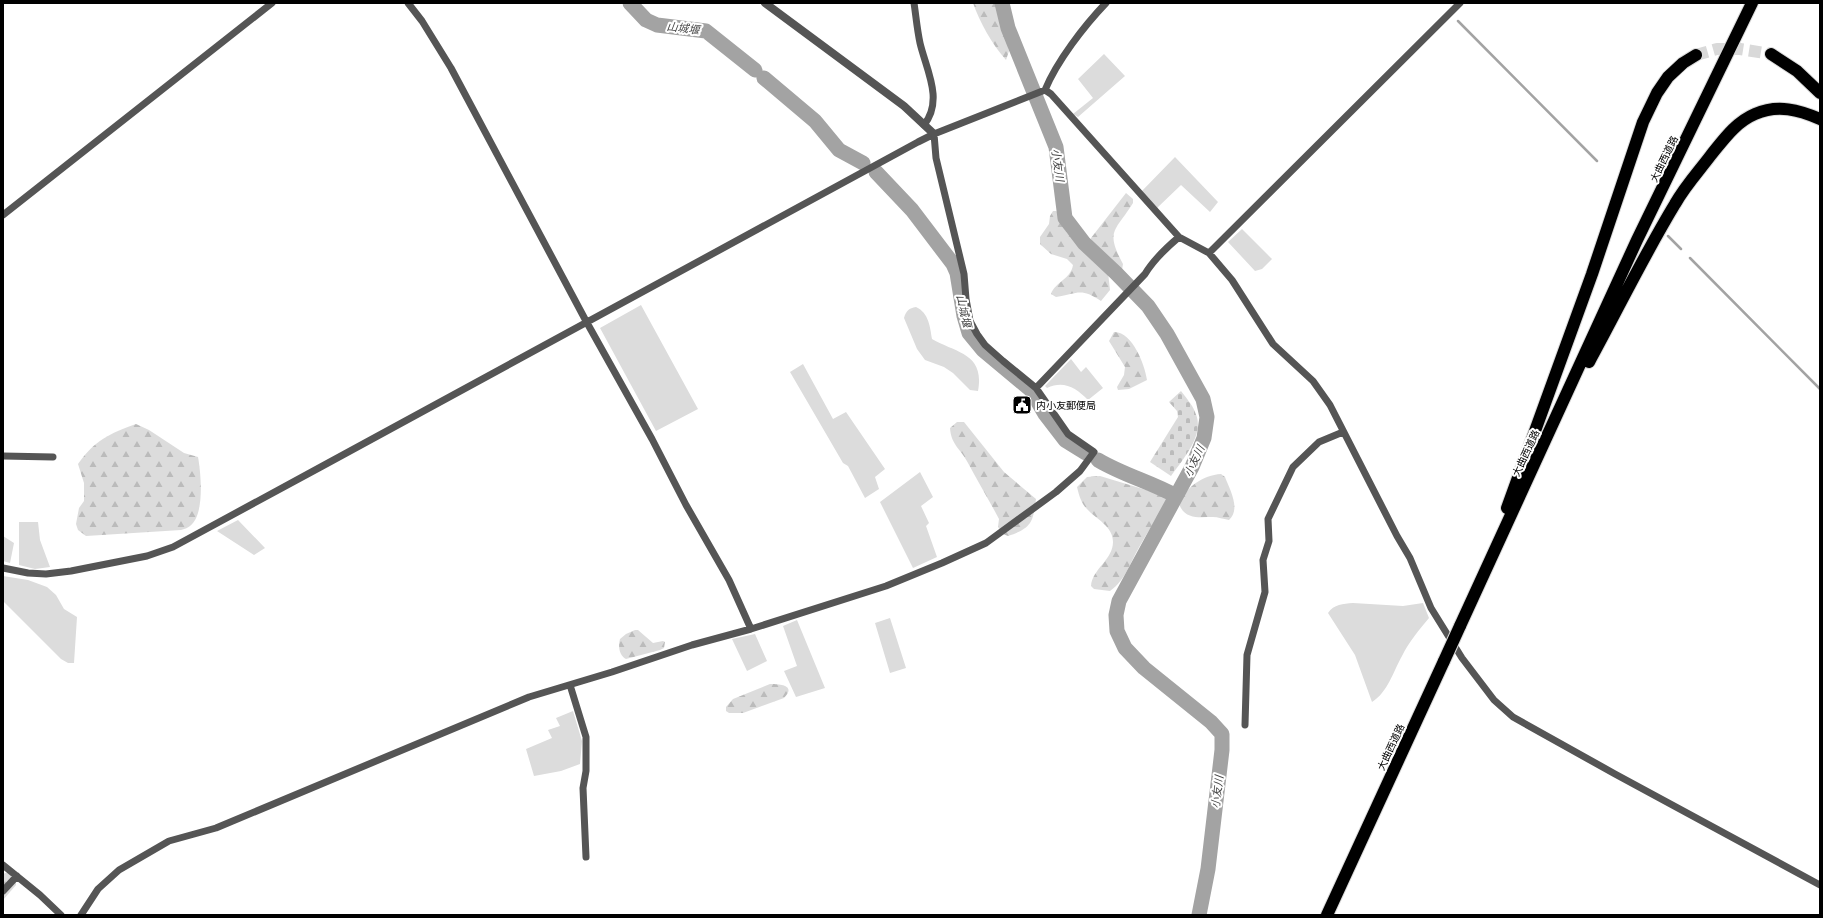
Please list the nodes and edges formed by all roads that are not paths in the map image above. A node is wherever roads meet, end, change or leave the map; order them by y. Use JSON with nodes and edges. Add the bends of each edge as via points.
{"nodes":[{"id":1,"x":272,"y":3,"type":"edge"},
{"id":2,"x":408,"y":3,"type":"edge"},
{"id":3,"x":765,"y":3,"type":"edge"},
{"id":4,"x":914,"y":3,"type":"edge"},
{"id":5,"x":1106,"y":3,"type":"edge"},
{"id":6,"x":1460,"y":3,"type":"edge"},
{"id":7,"x":1752,"y":3,"type":"edge"},
{"id":8,"x":1770,"y":54,"type":"tunnel mouth"},
{"id":9,"x":1696,"y":55,"type":"tunnel mouth"},
{"id":10,"x":1045,"y":90,"type":"junction"},
{"id":11,"x":1820,"y":93,"type":"edge"},
{"id":12,"x":1820,"y":119,"type":"edge"},
{"id":13,"x":924,"y":125,"type":"junction"},
{"id":14,"x":934,"y":134,"type":"junction"},
{"id":15,"x":3,"y":215,"type":"edge"},
{"id":16,"x":1180,"y":237,"type":"junction"},
{"id":17,"x":1209,"y":253,"type":"junction"},
{"id":18,"x":586,"y":321,"type":"junction"},
{"id":19,"x":1036,"y":388,"type":"junction"},
{"id":20,"x":1343,"y":432,"type":"junction"},
{"id":21,"x":3,"y":456,"type":"edge"},
{"id":22,"x":53,"y":457,"type":"dead end"},
{"id":23,"x":1534,"y":465,"type":"junction"},
{"id":24,"x":3,"y":568,"type":"edge"},
{"id":25,"x":1476,"y":591,"type":"junction"},
{"id":26,"x":751,"y":629,"type":"junction"},
{"id":27,"x":570,"y":685,"type":"junction"},
{"id":28,"x":1245,"y":725,"type":"dead end"},
{"id":29,"x":586,"y":857,"type":"dead end"},
{"id":30,"x":3,"y":865,"type":"edge"},
{"id":31,"x":17,"y":876,"type":"junction"},
{"id":32,"x":1820,"y":885,"type":"edge"},
{"id":33,"x":3,"y":891,"type":"edge"},
{"id":34,"x":61,"y":915,"type":"edge"},
{"id":35,"x":80,"y":915,"type":"edge"},
{"id":36,"x":1327,"y":915,"type":"edge"}],
"edges":[{"from":1,"to":15,"type":"street"},
{"from":2,"to":18,"type":"street","via":[[451,68]]},
{"from":3,"to":13,"type":"street","via":[[904,106]]},
{"from":4,"to":13,"type":"street","via":[[920,44],[932,84],[930,117]]},
{"from":5,"to":10,"type":"street","via":[[1051,74]]},
{"from":6,"to":17,"type":"street"},
{"from":7,"to":23,"type":"highway","name":"大曲西道路","via":[[1637,240]]},
{"from":8,"to":11,"type":"highway","via":[[1792,68]]},
{"from":9,"to":25,"type":"highway","via":[[1668,77],[1643,122],[1592,274]]},
{"from":10,"to":14,"type":"street"},
{"from":10,"to":16,"type":"street"},
{"from":12,"to":23,"type":"highway","via":[[1800,111],[1772,109],[1755,114],[1738,124],[1726,137],[1675,203]]},
{"from":13,"to":14,"type":"street"},
{"from":14,"to":18,"type":"street"},
{"from":14,"to":19,"type":"street","via":[[936,158],[964,274],[970,321],[985,345]]},
{"from":16,"to":17,"type":"street"},
{"from":16,"to":19,"type":"street","via":[[1151,264],[1122,299]]},
{"from":17,"to":20,"type":"street","via":[[1232,280],[1273,344],[1313,381],[1330,405]]},
{"from":18,"to":24,"type":"street","via":[[172,547],[147,556],[71,571],[46,574]]},
{"from":18,"to":26,"type":"street","via":[[729,580]]},
{"from":19,"to":26,"type":"street","via":[[1068,434],[1094,452],[1080,471],[1056,492],[986,543],[886,586]]},
{"from":20,"to":28,"type":"street","via":[[1319,442],[1293,468],[1268,519],[1269,541],[1263,560],[1265,592],[1247,655]]},
{"from":20,"to":32,"type":"street","via":[[1410,558],[1431,608],[1462,658],[1503,710]]},
{"from":21,"to":22,"type":"street"},
{"from":23,"to":25,"type":"highway","name":"大曲西道路"},
{"from":25,"to":36,"type":"highway","name":"大曲西道路","bridge":true},
{"from":26,"to":27,"type":"street","via":[[692,644]]},
{"from":27,"to":29,"type":"street","via":[[586,737],[583,788]]},
{"from":27,"to":35,"type":"street","via":[[529,697],[216,828],[169,841],[113,875],[98,889]]},
{"from":30,"to":31,"type":"street"},
{"from":31,"to":33,"type":"street"},
{"from":31,"to":34,"type":"street"}]}
